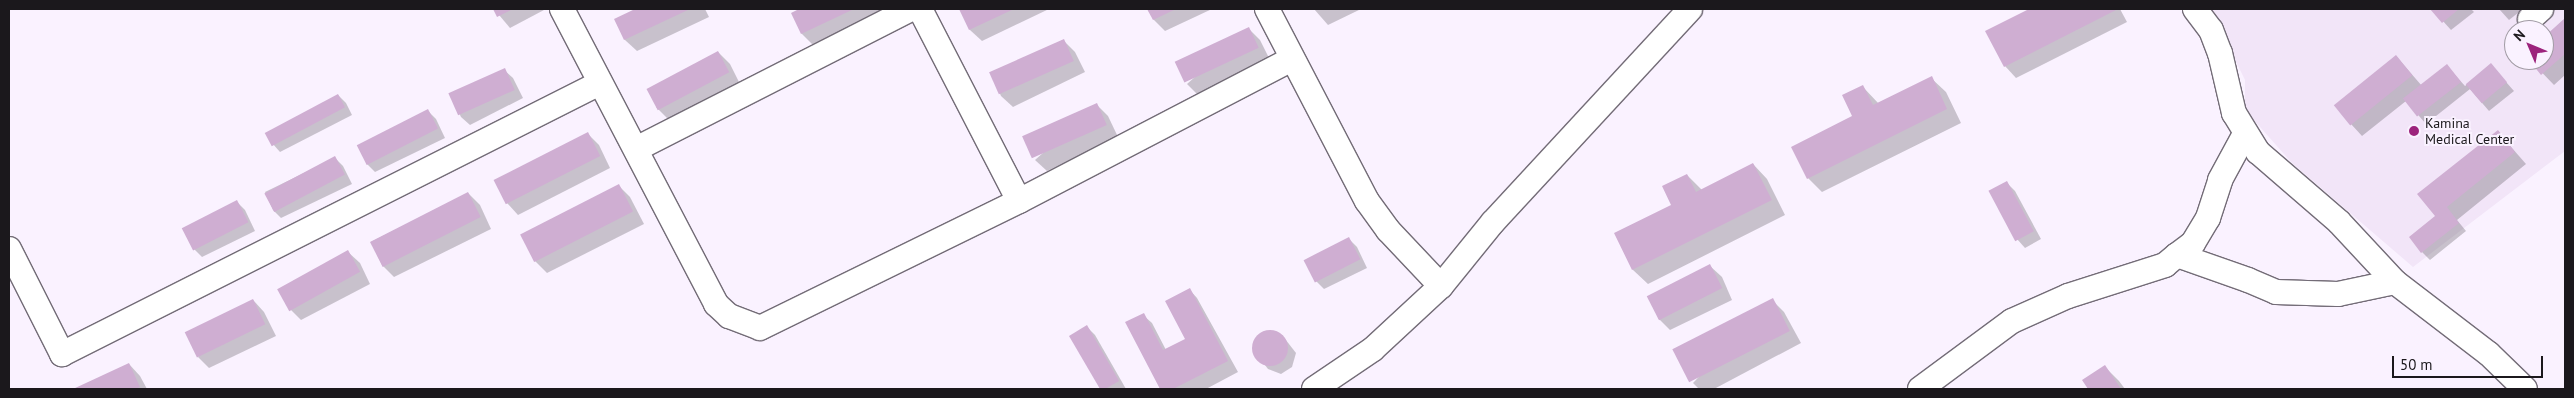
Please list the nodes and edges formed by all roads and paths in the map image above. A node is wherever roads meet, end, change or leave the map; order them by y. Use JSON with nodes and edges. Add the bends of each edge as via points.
{"nodes":[{"id":1,"x":562,"y":9,"type":"edge"},
{"id":2,"x":911,"y":9,"type":"edge"},
{"id":3,"x":920,"y":9,"type":"edge"},
{"id":4,"x":1267,"y":9,"type":"edge"},
{"id":5,"x":1690,"y":9,"type":"edge"},
{"id":6,"x":2195,"y":9,"type":"edge"},
{"id":7,"x":1292,"y":59,"type":"junction"},
{"id":8,"x":600,"y":83,"type":"junction"},
{"id":9,"x":2245,"y":134,"type":"junction"},
{"id":10,"x":636,"y":149,"type":"junction"},
{"id":11,"x":1018,"y":201,"type":"junction"},
{"id":12,"x":9,"y":249,"type":"edge"},
{"id":13,"x":2177,"y":256,"type":"junction"},
{"id":14,"x":2395,"y":282,"type":"junction"},
{"id":15,"x":1441,"y":286,"type":"junction"},
{"id":16,"x":1314,"y":389,"type":"edge"},
{"id":17,"x":1920,"y":389,"type":"edge"},
{"id":18,"x":2525,"y":389,"type":"edge"}],
"edges":[{"from":1,"to":8,"type":"lane"},
{"from":2,"to":10,"type":"lane"},
{"from":3,"to":11,"type":"lane"},
{"from":4,"to":7,"type":"lane"},
{"from":5,"to":15,"type":"lane","via":[[1493,222]]},
{"from":6,"to":9,"type":"lane","via":[[2211,30],[2220,53],[2234,113]]},
{"from":7,"to":11,"type":"lane"},
{"from":7,"to":15,"type":"lane","via":[[1367,201],[1388,230]]},
{"from":8,"to":10,"type":"lane"},
{"from":8,"to":12,"type":"lane","via":[[62,354]]},
{"from":9,"to":13,"type":"lane","via":[[2220,180],[2208,218],[2193,243]]},
{"from":9,"to":14,"type":"lane","via":[[2258,152],[2339,222]]},
{"from":10,"to":11,"type":"lane","via":[[716,304],[729,316],[760,328]]},
{"from":13,"to":14,"type":"lane","via":[[2276,292],[2338,294]]},
{"from":13,"to":17,"type":"lane","via":[[2165,265],[2068,296],[2012,321]]},
{"from":14,"to":18,"type":"lane","via":[[2489,354]]},
{"from":15,"to":16,"type":"lane","via":[[1373,349]]}]}
